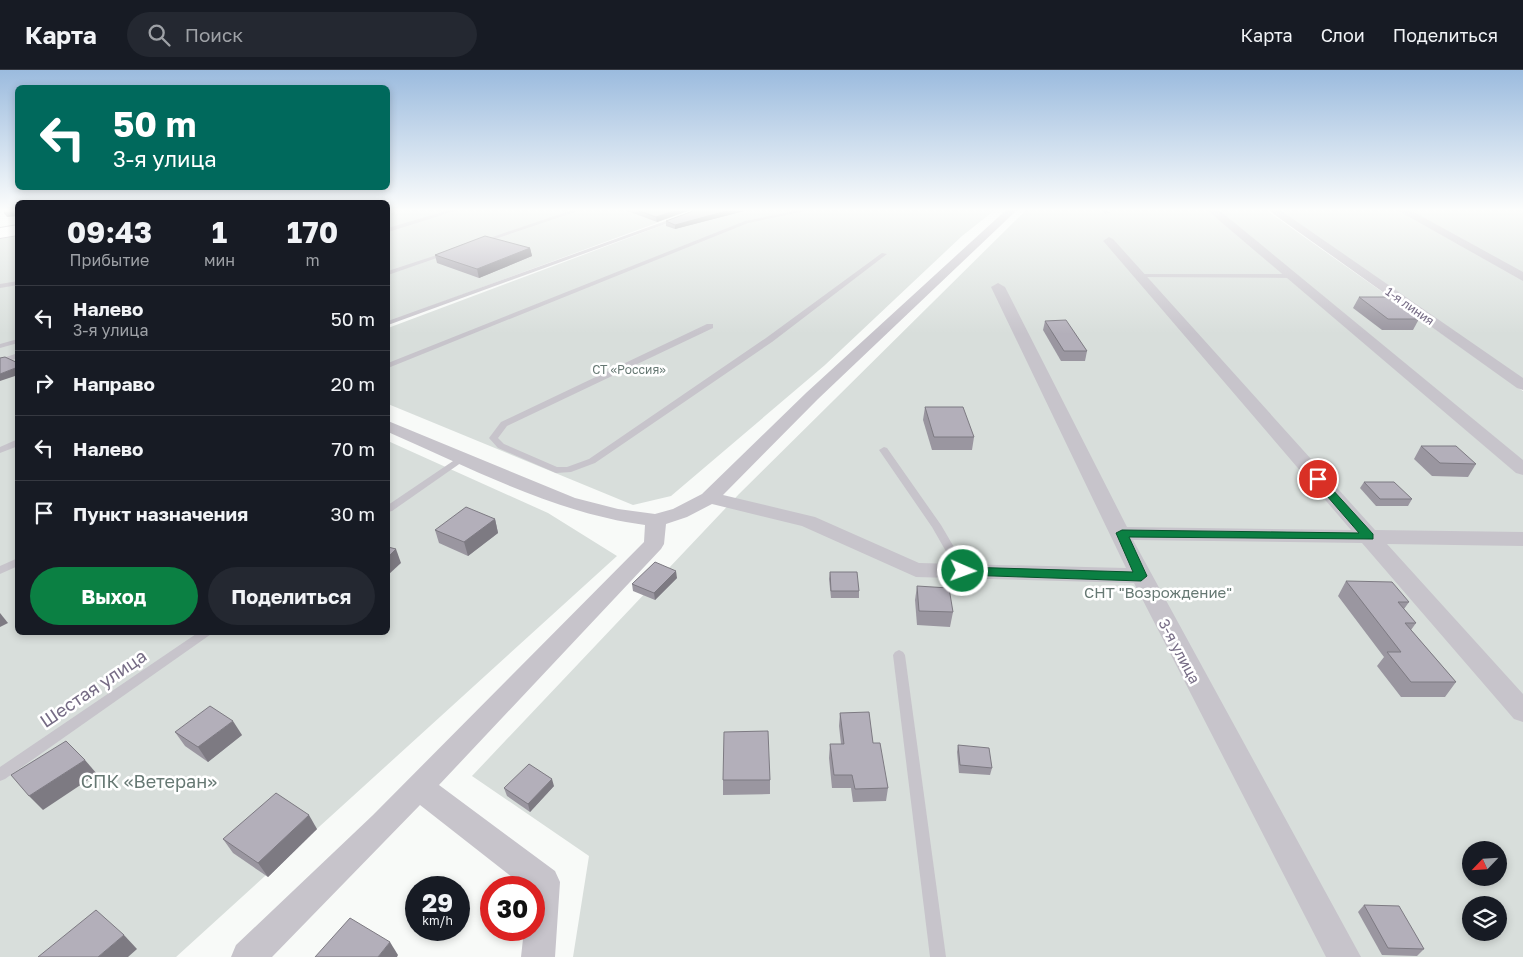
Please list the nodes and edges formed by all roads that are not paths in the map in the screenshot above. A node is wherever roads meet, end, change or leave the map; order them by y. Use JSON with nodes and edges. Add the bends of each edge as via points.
{"nodes":[{"id":1,"x":586,"y":251,"type":"edge"},
{"id":2,"x":674,"y":251,"type":"edge"},
{"id":3,"x":967,"y":251,"type":"edge"},
{"id":4,"x":1118,"y":251,"type":"edge"},
{"id":5,"x":1262,"y":251,"type":"edge"},
{"id":6,"x":1332,"y":251,"type":"edge"},
{"id":7,"x":1477,"y":251,"type":"edge"},
{"id":8,"x":451,"y":252,"type":"edge"},
{"id":9,"x":884,"y":254,"type":"dead end"},
{"id":10,"x":390,"y":272,"type":"edge"},
{"id":11,"x":1140,"y":276,"type":"junction"},
{"id":12,"x":1292,"y":276,"type":"junction"},
{"id":13,"x":1523,"y":277,"type":"edge"},
{"id":14,"x":15,"y":284,"type":"edge"},
{"id":15,"x":0,"y":286,"type":"edge"},
{"id":16,"x":998,"y":287,"type":"dead end"},
{"id":17,"x":390,"y":322,"type":"edge"},
{"id":18,"x":710,"y":326,"type":"dead end"},
{"id":19,"x":15,"y":342,"type":"edge"},
{"id":20,"x":0,"y":346,"type":"edge"},
{"id":21,"x":15,"y":356,"type":"edge"},
{"id":22,"x":0,"y":362,"type":"edge"},
{"id":23,"x":390,"y":365,"type":"edge"},
{"id":24,"x":1523,"y":385,"type":"edge"},
{"id":25,"x":390,"y":427,"type":"edge"},
{"id":26,"x":15,"y":443,"type":"edge"},
{"id":27,"x":0,"y":450,"type":"edge"},
{"id":28,"x":884,"y":450,"type":"dead end"},
{"id":29,"x":462,"y":458,"type":"junction"},
{"id":30,"x":1523,"y":469,"type":"edge"},
{"id":31,"x":709,"y":498,"type":"junction"},
{"id":32,"x":390,"y":508,"type":"edge"},
{"id":33,"x":656,"y":520,"type":"junction"},
{"id":34,"x":1122,"y":533,"type":"junction"},
{"id":35,"x":1368,"y":537,"type":"junction"},
{"id":36,"x":1523,"y":539,"type":"edge"},
{"id":37,"x":15,"y":562,"type":"edge"},
{"id":38,"x":0,"y":570,"type":"edge"},
{"id":39,"x":963,"y":571,"type":"junction"},
{"id":40,"x":1141,"y":576,"type":"junction"},
{"id":41,"x":204,"y":635,"type":"edge"},
{"id":42,"x":899,"y":655,"type":"dead end"},
{"id":43,"x":1523,"y":712,"type":"edge"},
{"id":44,"x":0,"y":775,"type":"edge"},
{"id":45,"x":419,"y":787,"type":"junction"},
{"id":46,"x":248,"y":957,"type":"edge"},
{"id":47,"x":538,"y":957,"type":"edge"},
{"id":48,"x":938,"y":957,"type":"edge"},
{"id":49,"x":1344,"y":957,"type":"edge"}],
"edges":[{"from":1,"to":17,"type":"lane"},
{"from":2,"to":23,"type":"lane"},
{"from":3,"to":31,"type":"street","via":[[812,396]]},
{"from":4,"to":11,"type":"street"},
{"from":5,"to":12,"type":"street"},
{"from":6,"to":24,"type":"street","name":"1-я линия"},
{"from":7,"to":13,"type":"street"},
{"from":8,"to":10,"type":"lane"},
{"from":9,"to":18,"type":"lane","via":[[769,340],[592,461],[568,470],[556,470],[501,446],[493,438],[504,424]]},
{"from":11,"to":12,"type":"lane"},
{"from":11,"to":35,"type":"street"},
{"from":12,"to":30,"type":"street"},
{"from":14,"to":15,"type":"lane"},
{"from":16,"to":34,"type":"street","name":"3-я улица"},
{"from":19,"to":20,"type":"lane"},
{"from":21,"to":22,"type":"lane"},
{"from":25,"to":29,"type":"street"},
{"from":26,"to":27,"type":"lane"},
{"from":28,"to":39,"type":"lane"},
{"from":29,"to":32,"type":"lane"},
{"from":29,"to":33,"type":"street","via":[[568,502],[618,515]]},
{"from":31,"to":33,"type":"street","via":[[680,513]]},
{"from":31,"to":39,"type":"street","via":[[808,521],[916,570]]},
{"from":33,"to":45,"type":"street","via":[[654,544]]},
{"from":34,"to":35,"type":"street"},
{"from":34,"to":40,"type":"street","name":"3-я улица"},
{"from":35,"to":36,"type":"street"},
{"from":35,"to":43,"type":"street"},
{"from":37,"to":38,"type":"lane"},
{"from":39,"to":40,"type":"street"},
{"from":40,"to":49,"type":"street","name":"3-я улица"},
{"from":41,"to":44,"type":"lane","name":"Шестая улица"},
{"from":42,"to":48,"type":"lane"},
{"from":45,"to":46,"type":"street"},
{"from":45,"to":47,"type":"street","via":[[544,882]]}]}
